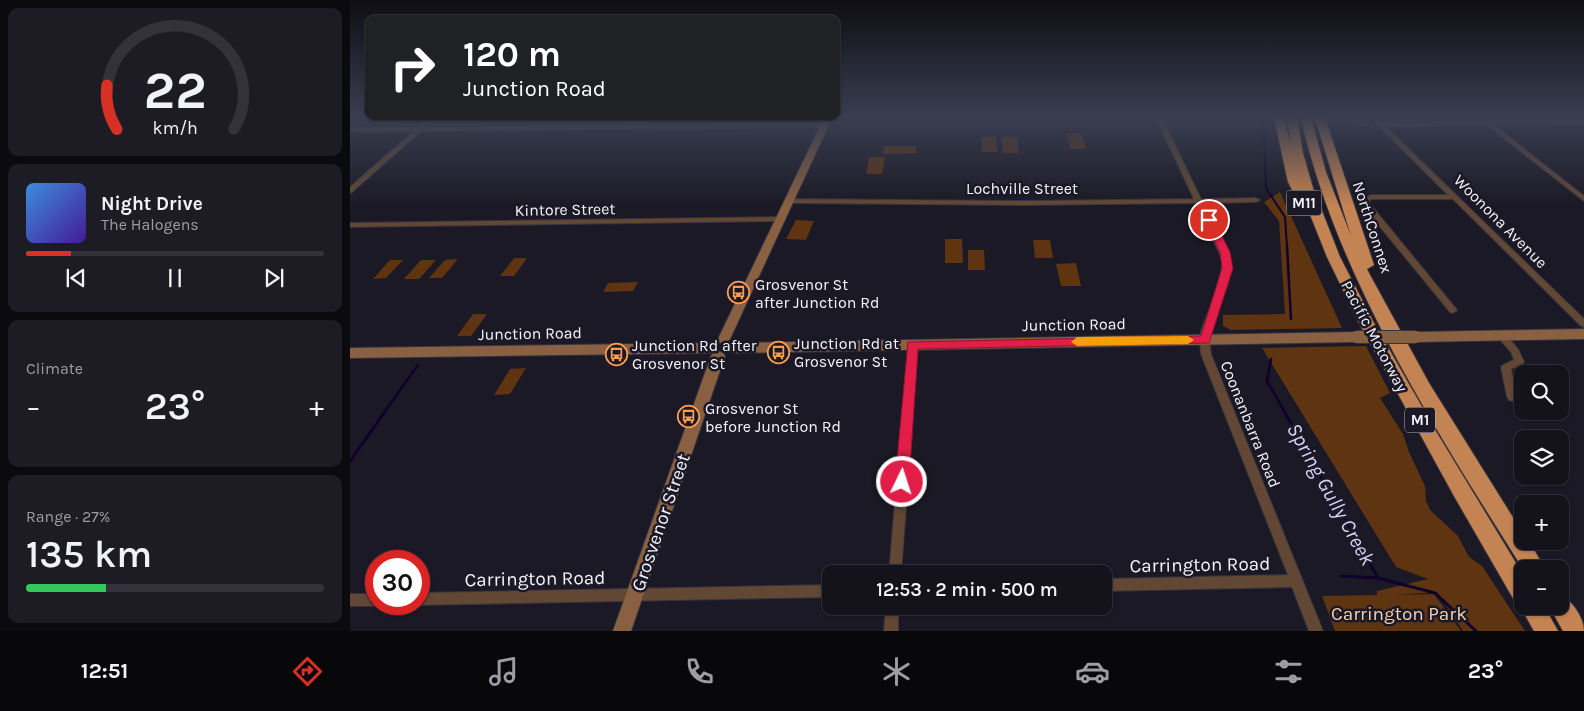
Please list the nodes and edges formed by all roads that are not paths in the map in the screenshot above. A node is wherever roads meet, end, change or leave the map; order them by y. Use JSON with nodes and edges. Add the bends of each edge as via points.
{"nodes":[{"id":1,"x":399,"y":147,"type":"edge"},
{"id":2,"x":814,"y":147,"type":"edge"},
{"id":3,"x":1174,"y":147,"type":"edge"},
{"id":4,"x":1286,"y":147,"type":"edge"},
{"id":5,"x":1296,"y":147,"type":"edge"},
{"id":6,"x":1312,"y":147,"type":"edge"},
{"id":7,"x":1329,"y":147,"type":"edge"},
{"id":8,"x":1405,"y":147,"type":"edge"},
{"id":9,"x":1519,"y":147,"type":"edge"},
{"id":10,"x":350,"y":191,"type":"edge"},
{"id":11,"x":1456,"y":197,"type":"junction"},
{"id":12,"x":1584,"y":199,"type":"edge"},
{"id":13,"x":1256,"y":200,"type":"dead end"},
{"id":14,"x":1200,"y":201,"type":"junction"},
{"id":15,"x":789,"y":202,"type":"junction"},
{"id":16,"x":780,"y":220,"type":"junction"},
{"id":17,"x":350,"y":225,"type":"edge"},
{"id":18,"x":1332,"y":250,"type":"junction"},
{"id":19,"x":1453,"y":310,"type":"dead end"},
{"id":20,"x":1385,"y":318,"type":"junction"},
{"id":21,"x":1584,"y":324,"type":"edge"},
{"id":22,"x":1584,"y":334,"type":"edge"},
{"id":23,"x":1501,"y":335,"type":"junction"},
{"id":24,"x":1205,"y":340,"type":"junction"},
{"id":25,"x":729,"y":343,"type":"junction"},
{"id":26,"x":912,"y":345,"type":"junction"},
{"id":27,"x":714,"y":352,"type":"junction"},
{"id":28,"x":350,"y":353,"type":"edge"},
{"id":29,"x":1512,"y":397,"type":"dead end"},
{"id":30,"x":1529,"y":560,"type":"edge"},
{"id":31,"x":895,"y":565,"type":"edge"},
{"id":32,"x":1514,"y":579,"type":"edge"},
{"id":33,"x":1296,"y":581,"type":"junction"},
{"id":34,"x":1112,"y":585,"type":"edge"},
{"id":35,"x":822,"y":591,"type":"edge"},
{"id":36,"x":635,"y":595,"type":"junction"},
{"id":37,"x":430,"y":599,"type":"edge"},
{"id":38,"x":350,"y":600,"type":"edge"},
{"id":39,"x":365,"y":600,"type":"edge"},
{"id":40,"x":891,"y":615,"type":"edge"},
{"id":41,"x":1537,"y":615,"type":"edge"},
{"id":42,"x":1566,"y":615,"type":"edge"},
{"id":43,"x":622,"y":631,"type":"edge"},
{"id":44,"x":890,"y":631,"type":"edge"},
{"id":45,"x":1316,"y":631,"type":"edge"},
{"id":46,"x":1547,"y":631,"type":"edge"},
{"id":47,"x":1576,"y":631,"type":"edge"}],
"edges":[{"from":1,"to":10,"type":"street"},
{"from":2,"to":15,"type":"main road"},
{"from":3,"to":14,"type":"street","name":"Coonanbarra Road"},
{"from":4,"to":18,"type":"highway","number":"M11","via":[[1294,182]]},
{"from":5,"to":18,"type":"highway","name":"Pacific Motorway","number":"M1","via":[[1311,198]]},
{"from":6,"to":20,"type":"highway","name":"Pacific Motorway","number":"M1","via":[[1329,200]]},
{"from":7,"to":20,"type":"highway","name":"NorthConnex","number":"M11"},
{"from":8,"to":11,"type":"street","name":"Woonona Avenue"},
{"from":9,"to":12,"type":"street"},
{"from":11,"to":19,"type":"street","via":[[1365,200]]},
{"from":11,"to":21,"type":"street","name":"Woonona Avenue"},
{"from":13,"to":14,"type":"street","name":"Lochville Street"},
{"from":14,"to":15,"type":"street","name":"Lochville Street"},
{"from":14,"to":24,"type":"street","name":"Coonanbarra Road","via":[[1228,261]]},
{"from":15,"to":16,"type":"main road"},
{"from":16,"to":17,"type":"street","name":"Kintore Street"},
{"from":16,"to":25,"type":"main road"},
{"from":18,"to":32,"type":"highway","name":"Pacific Motorway","number":"M1","via":[[1349,290],[1424,428]]},
{"from":20,"to":30,"type":"highway","name":"Pacific Motorway","number":"M1","via":[[1460,453]]},
{"from":22,"to":23,"type":"main road","name":"Junction Road"},
{"from":23,"to":24,"type":"main road","name":"Junction Road","bridge":true},
{"from":23,"to":29,"type":"street","via":[[1519,362],[1506,367]]},
{"from":24,"to":26,"type":"main road","name":"Junction Road"},
{"from":24,"to":33,"type":"street","name":"Coonanbarra Road","via":[[1206,354]]},
{"from":25,"to":26,"type":"main road","name":"Junction Road"},
{"from":25,"to":27,"type":"main road","via":[[727,354]]},
{"from":26,"to":31,"type":"street"},
{"from":27,"to":28,"type":"main road","name":"Junction Road"},
{"from":27,"to":36,"type":"main road","name":"Grosvenor Street"},
{"from":33,"to":34,"type":"street","name":"Carrington Road"},
{"from":33,"to":45,"type":"street","name":"Coonanbarra Road"},
{"from":35,"to":36,"type":"street","name":"Carrington Road"},
{"from":36,"to":37,"type":"street","name":"Carrington Road"},
{"from":36,"to":43,"type":"main road","name":"Grosvenor Street"},
{"from":38,"to":39,"type":"street"},
{"from":40,"to":44,"type":"street"},
{"from":41,"to":46,"type":"highway"},
{"from":42,"to":47,"type":"highway"}]}
